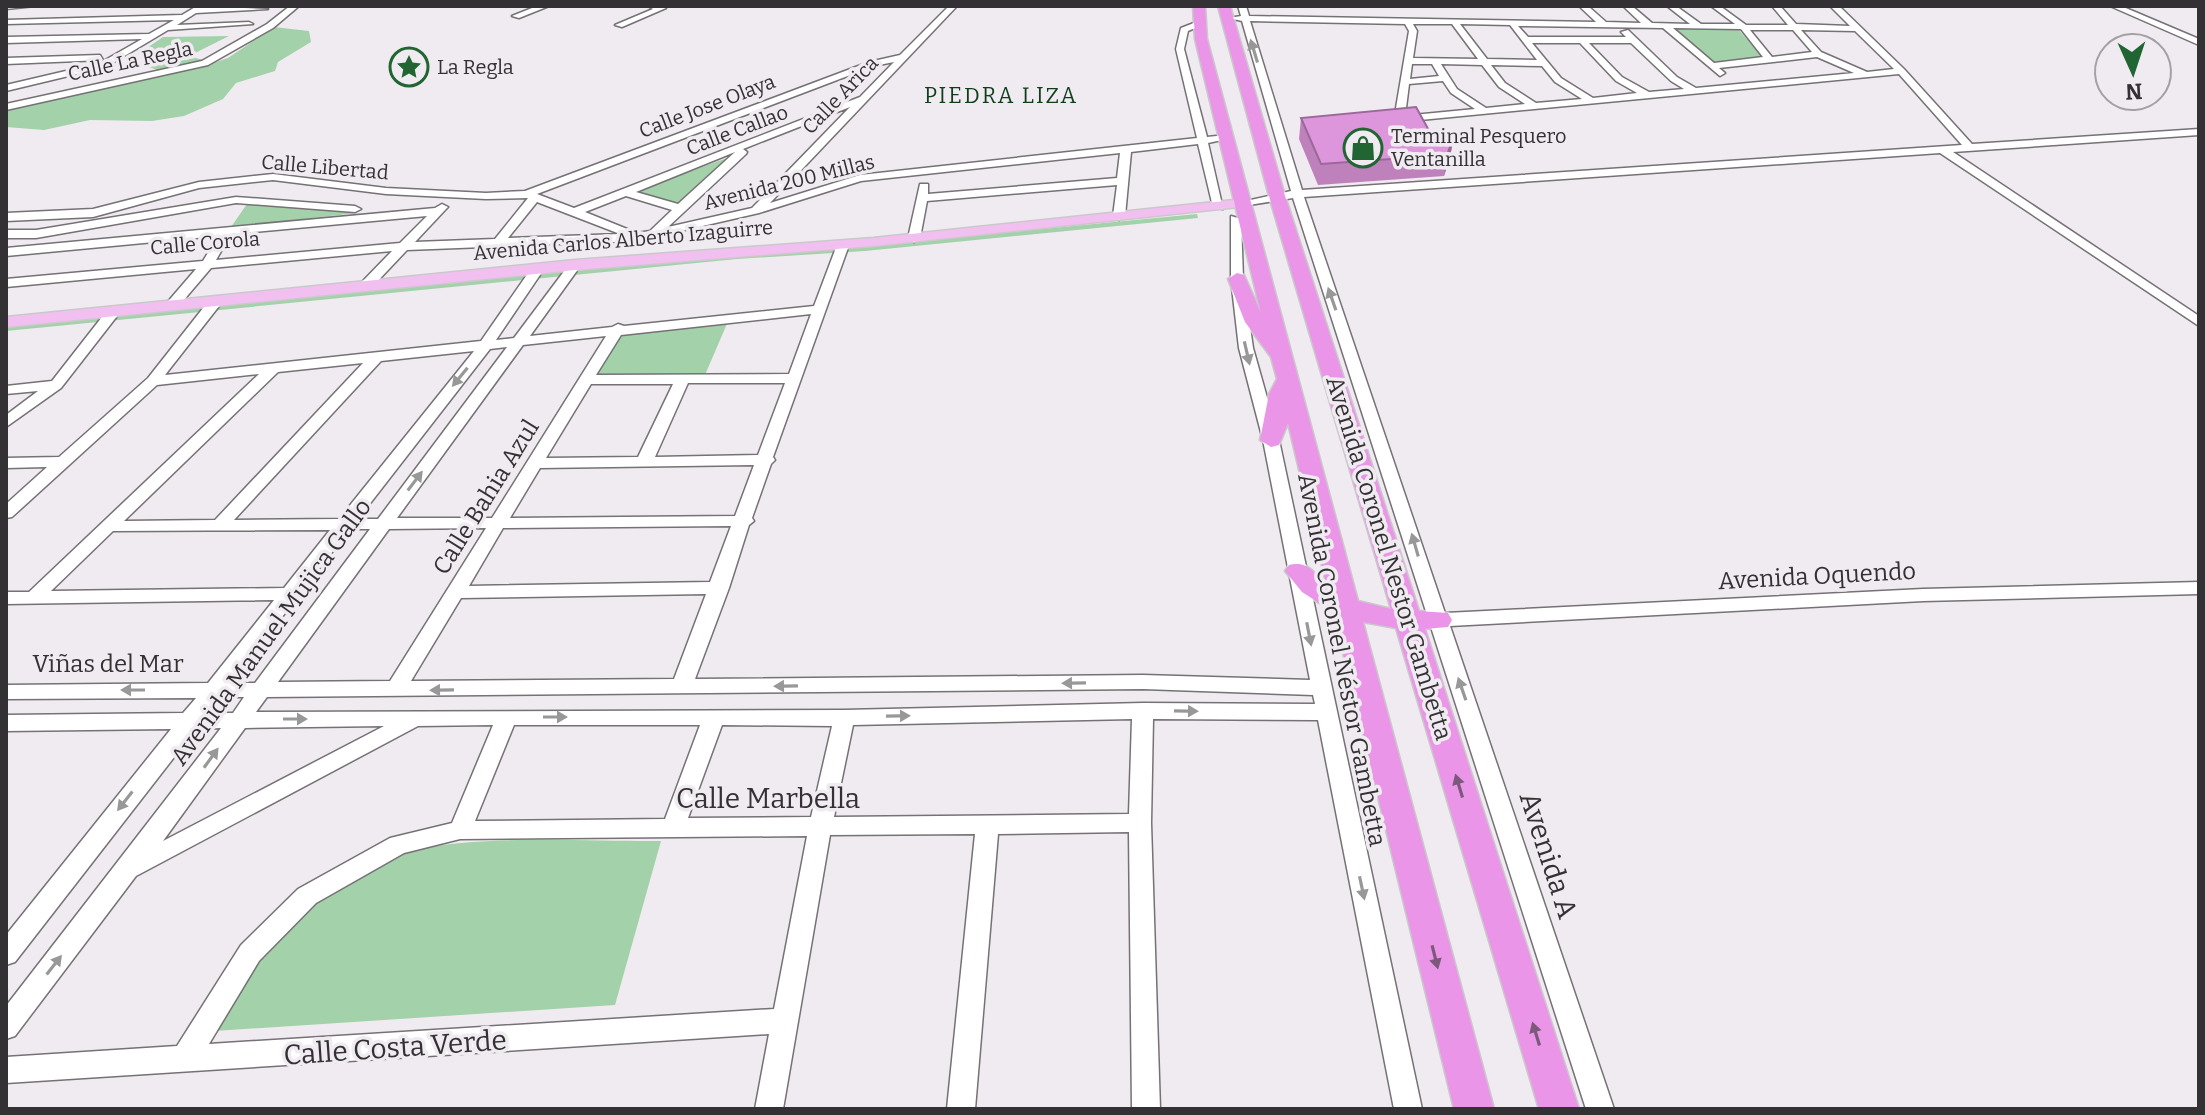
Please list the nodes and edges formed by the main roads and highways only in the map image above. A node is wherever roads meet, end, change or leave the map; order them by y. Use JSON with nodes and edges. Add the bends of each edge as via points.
{"nodes":[{"id":1,"x":1224,"y":12,"type":"edge"},
{"id":2,"x":1194,"y":13,"type":"edge"},
{"id":3,"x":1232,"y":210,"type":"junction"},
{"id":4,"x":842,"y":251,"type":"junction"},
{"id":5,"x":534,"y":276,"type":"junction"},
{"id":6,"x":1237,"y":279,"type":"road end"},
{"id":7,"x":212,"y":308,"type":"junction"},
{"id":8,"x":110,"y":318,"type":"junction"},
{"id":9,"x":6,"y":322,"type":"edge"},
{"id":10,"x":6,"y":335,"type":"edge"},
{"id":11,"x":1286,"y":368,"type":"junction"},
{"id":12,"x":1271,"y":440,"type":"road end"},
{"id":13,"x":1298,"y":571,"type":"road end"},
{"id":14,"x":1346,"y":610,"type":"junction"},
{"id":15,"x":1423,"y":620,"type":"junction"},
{"id":16,"x":1474,"y":1109,"type":"edge"},
{"id":17,"x":1559,"y":1109,"type":"edge"}],
"edges":[{"from":15,"to":1,"type":"highway","name":"Avenida Coronel Nestor Gambetta","one_way":true},
{"from":2,"to":3,"type":"highway","name":"Avenida Coronel Nestor Gambetta","via":[[1226,138]]},
{"from":3,"to":4,"type":"main road","name":"Avenida Carlos Alberto Izaguirre","via":[[1147,225]]},
{"from":3,"to":4,"type":"main road","name":"Avenida Carlos Alberto Izaguirre","via":[[1119,216]]},
{"from":3,"to":11,"type":"highway","name":"Avenida Coronel Nestor Gambetta"},
{"from":4,"to":5,"type":"main road","name":"Avenida Carlos Alberto Izaguirre"},
{"from":5,"to":7,"type":"main road","name":"Avenida Carlos Alberto Izaguirre"},
{"from":5,"to":7,"type":"main road","name":"Avenida Carlos Alberto Izaguirre","via":[[366,285]]},
{"from":6,"to":11,"type":"highway","via":[[1255,322]]},
{"from":7,"to":8,"type":"main road","name":"Avenida Carlos Alberto Izaguirre"},
{"from":7,"to":8,"type":"main road","name":"Avenida Carlos Alberto Izaguirre","via":[[172,305]]},
{"from":8,"to":9,"type":"main road","name":"Avenida Carlos Alberto Izaguirre"},
{"from":8,"to":10,"type":"main road","name":"Avenida Carlos Alberto Izaguirre"},
{"from":11,"to":12,"type":"highway","via":[[1276,396],[1277,427]]},
{"from":11,"to":14,"type":"highway","name":"Avenida Coronel Nestor Gambetta"},
{"from":13,"to":14,"type":"highway","via":[[1316,593]]},
{"from":14,"to":15,"type":"highway"},
{"from":14,"to":16,"type":"highway","name":"Avenida Coronel Nestor Gambetta","one_way":true},
{"from":17,"to":15,"type":"highway","name":"Avenida Coronel Nestor Gambetta","one_way":true}]}
